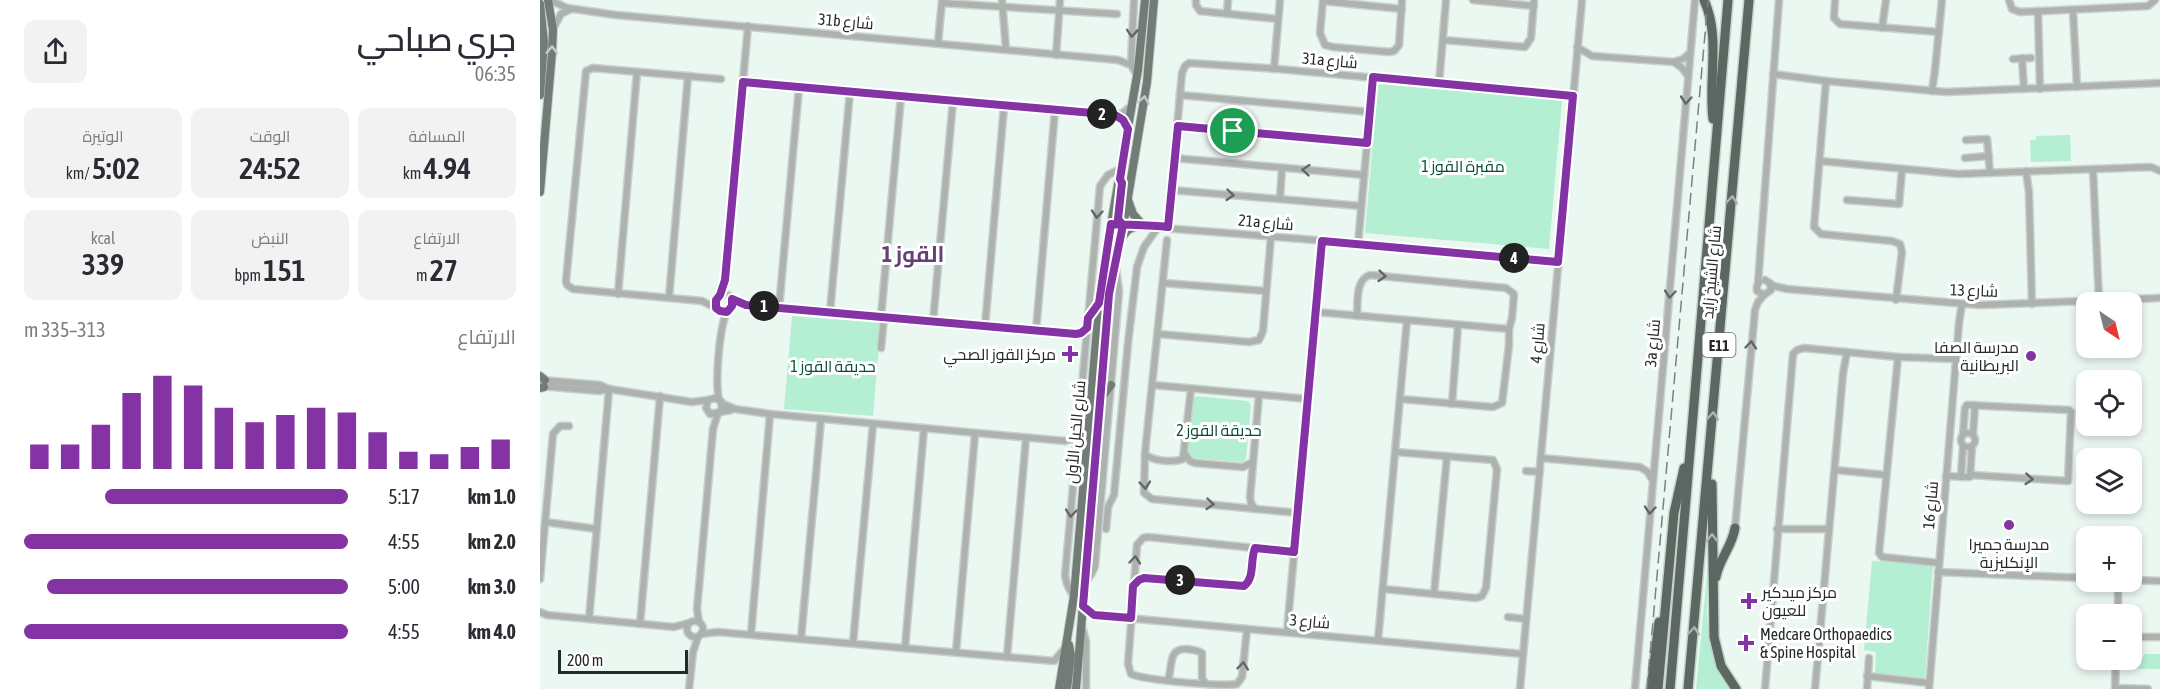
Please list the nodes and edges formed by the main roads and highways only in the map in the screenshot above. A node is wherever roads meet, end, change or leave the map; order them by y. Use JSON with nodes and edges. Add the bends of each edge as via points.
{"nodes":[{"id":1,"x":549,"y":0,"type":"edge"},
{"id":2,"x":1145,"y":0,"type":"edge"},
{"id":3,"x":1154,"y":0,"type":"edge"},
{"id":4,"x":1704,"y":0,"type":"edge"},
{"id":5,"x":1728,"y":0,"type":"edge"},
{"id":6,"x":1749,"y":0,"type":"edge"},
{"id":7,"x":540,"y":4,"type":"edge"},
{"id":8,"x":540,"y":95,"type":"edge"},
{"id":9,"x":1716,"y":133,"type":"junction"},
{"id":10,"x":540,"y":192,"type":"edge"},
{"id":11,"x":1127,"y":199,"type":"junction"},
{"id":12,"x":1118,"y":221,"type":"junction"},
{"id":13,"x":1120,"y":240,"type":"junction"},
{"id":14,"x":1109,"y":294,"type":"junction"},
{"id":15,"x":1099,"y":303,"type":"junction"},
{"id":16,"x":1088,"y":318,"type":"road end"},
{"id":17,"x":1111,"y":385,"type":"road end"},
{"id":18,"x":1099,"y":402,"type":"junction"},
{"id":19,"x":1076,"y":448,"type":"road end"},
{"id":20,"x":1690,"y":448,"type":"junction"},
{"id":21,"x":1710,"y":449,"type":"junction"},
{"id":22,"x":1084,"y":472,"type":"junction"},
{"id":23,"x":1735,"y":528,"type":"road end"},
{"id":24,"x":1712,"y":597,"type":"junction"},
{"id":25,"x":1666,"y":602,"type":"junction"},
{"id":26,"x":1067,"y":643,"type":"junction"},
{"id":27,"x":1059,"y":689,"type":"edge"},
{"id":28,"x":1067,"y":689,"type":"edge"},
{"id":29,"x":1076,"y":689,"type":"edge"},
{"id":30,"x":1651,"y":689,"type":"edge"},
{"id":31,"x":1658,"y":689,"type":"edge"},
{"id":32,"x":1670,"y":689,"type":"edge"},
{"id":33,"x":1688,"y":689,"type":"edge"},
{"id":34,"x":1737,"y":689,"type":"edge"}],
"edges":[{"from":10,"to":1,"type":"main road","one_way":true,"via":[[552,63]]},
{"from":2,"to":12,"type":"main road","name":"شارع الخيل الأول","via":[[1120,179]]},
{"from":11,"to":3,"type":"main road","name":"شارع الخيل الأول","one_way":true,"via":[[1148,73]]},
{"from":4,"to":9,"type":"highway","via":[[1713,32],[1712,100]]},
{"from":5,"to":9,"type":"highway","name":"شارع الشيخ زايد","number":"E11"},
{"from":21,"to":6,"type":"highway","name":"شارع الشيخ زايد","number":"E11","one_way":true},
{"from":7,"to":8,"type":"main road","via":[[544,42]]},
{"from":9,"to":20,"type":"highway","name":"شارع الشيخ زايد","number":"E11"},
{"from":11,"to":12,"type":"main road","name":"شارع الخيل الأول"},
{"from":11,"to":13,"type":"main road","via":[[1138,224]]},
{"from":12,"to":13,"type":"main road","name":"شارع الخيل الأول"},
{"from":12,"to":14,"type":"main road","via":[[1107,283]]},
{"from":12,"to":15,"type":"main road","name":"شارع الخيل الأول"},
{"from":13,"to":14,"type":"main road","name":"شارع الخيل الأول"},
{"from":14,"to":18,"type":"main road","name":"شارع الخيل الأول"},
{"from":15,"to":16,"type":"main road"},
{"from":15,"to":22,"type":"main road","name":"شارع الخيل الأول"},
{"from":17,"to":18,"type":"main road"},
{"from":18,"to":29,"type":"main road","name":"شارع الخيل الأول"},
{"from":19,"to":22,"type":"main road"},
{"from":20,"to":25,"type":"highway","via":[[1676,502]]},
{"from":20,"to":32,"type":"highway","name":"شارع الشيخ زايد","number":"E11"},
{"from":24,"to":21,"type":"highway","one_way":true},
{"from":33,"to":21,"type":"highway","name":"شارع الشيخ زايد","number":"E11","one_way":true},
{"from":22,"to":26,"type":"main road","name":"شارع الخيل الأول"},
{"from":23,"to":24,"type":"highway","via":[[1718,568]]},
{"from":24,"to":34,"type":"highway","via":[[1716,652]]},
{"from":25,"to":30,"type":"highway","via":[[1658,629]]},
{"from":25,"to":31,"type":"highway"},
{"from":26,"to":27,"type":"main road","name":"شارع الخيل الأول"},
{"from":26,"to":28,"type":"main road","via":[[1071,655]]}]}
